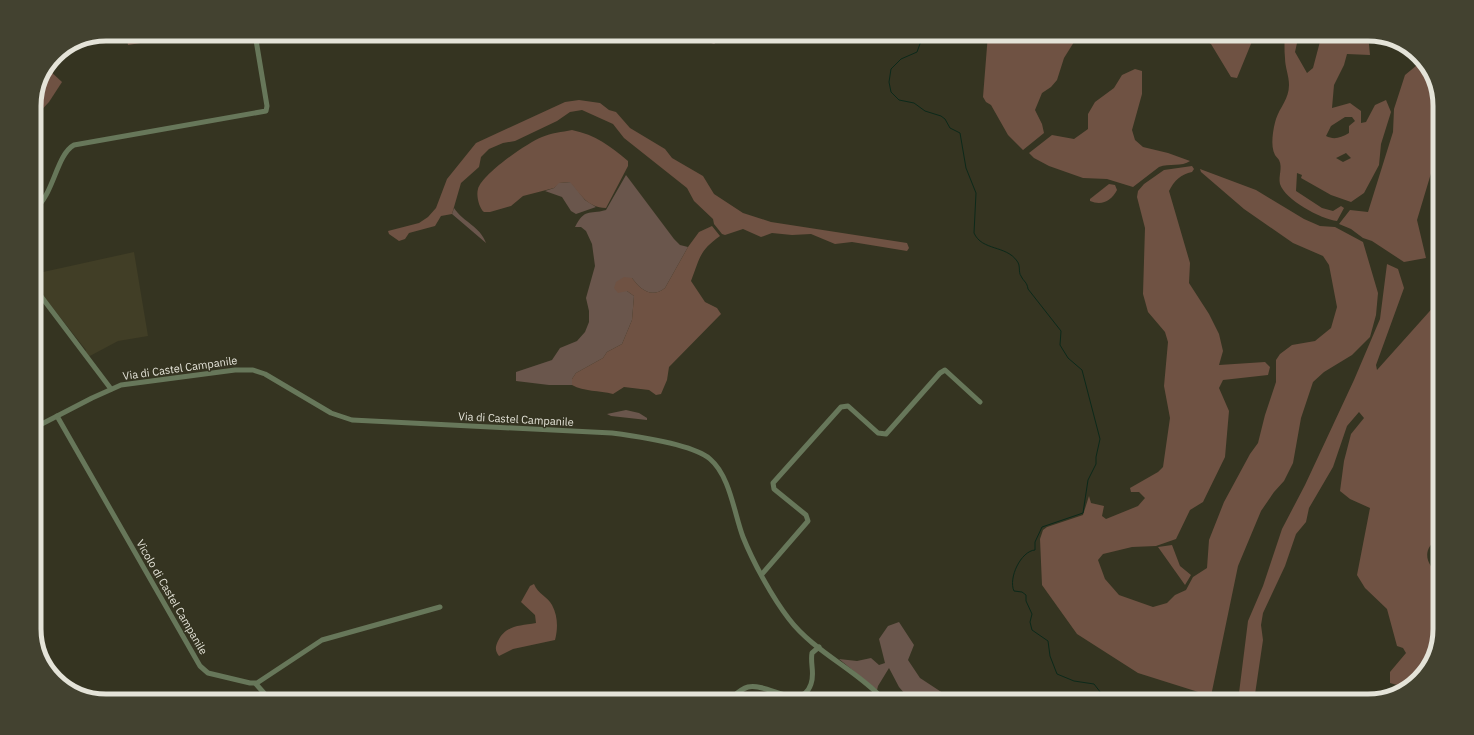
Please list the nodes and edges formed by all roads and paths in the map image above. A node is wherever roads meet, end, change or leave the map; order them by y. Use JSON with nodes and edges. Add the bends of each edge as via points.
{"nodes":[{"id":1,"x":256,"y":41,"type":"edge"},
{"id":2,"x":41,"y":203,"type":"edge"},
{"id":3,"x":41,"y":296,"type":"edge"},
{"id":4,"x":111,"y":389,"type":"junction"},
{"id":5,"x":980,"y":402,"type":"dead end"},
{"id":6,"x":57,"y":416,"type":"junction"},
{"id":7,"x":41,"y":424,"type":"edge"},
{"id":8,"x":762,"y":574,"type":"junction"},
{"id":9,"x":440,"y":607,"type":"dead end"},
{"id":10,"x":819,"y":647,"type":"junction"},
{"id":11,"x":256,"y":684,"type":"junction"},
{"id":12,"x":265,"y":694,"type":"edge"},
{"id":13,"x":736,"y":694,"type":"edge"},
{"id":14,"x":784,"y":694,"type":"edge"},
{"id":15,"x":803,"y":694,"type":"edge"},
{"id":16,"x":877,"y":694,"type":"edge"}],
"edges":[{"from":1,"to":2,"type":"street","via":[[266,111],[74,145],[66,154]]},
{"from":3,"to":4,"type":"street"},
{"from":4,"to":6,"type":"street","name":"Via di Castel Campanile"},
{"from":4,"to":8,"type":"street","name":"Via di Castel Campanile","via":[[132,383],[201,373],[249,370],[265,374],[329,412],[352,420],[612,433],[688,449],[707,457],[721,471],[744,541]]},
{"from":5,"to":8,"type":"street","via":[[945,370],[886,434],[878,433],[848,406],[841,407],[772,484],[773,489],[806,515],[808,521]]},
{"from":6,"to":7,"type":"street","name":"Via di Castel Campanile"},
{"from":6,"to":11,"type":"street","name":"Vicolo di Castel Campanile","via":[[201,667],[208,673]]},
{"from":8,"to":10,"type":"street","name":"Via di Castel Campanile","via":[[790,621]]},
{"from":9,"to":11,"type":"street","via":[[325,639]]},
{"from":10,"to":15,"type":"street","via":[[812,653],[812,681]]},
{"from":10,"to":16,"type":"street","name":"Via di Castel Campanile"},
{"from":11,"to":12,"type":"street"},
{"from":13,"to":14,"type":"street","via":[[751,686]]}]}
